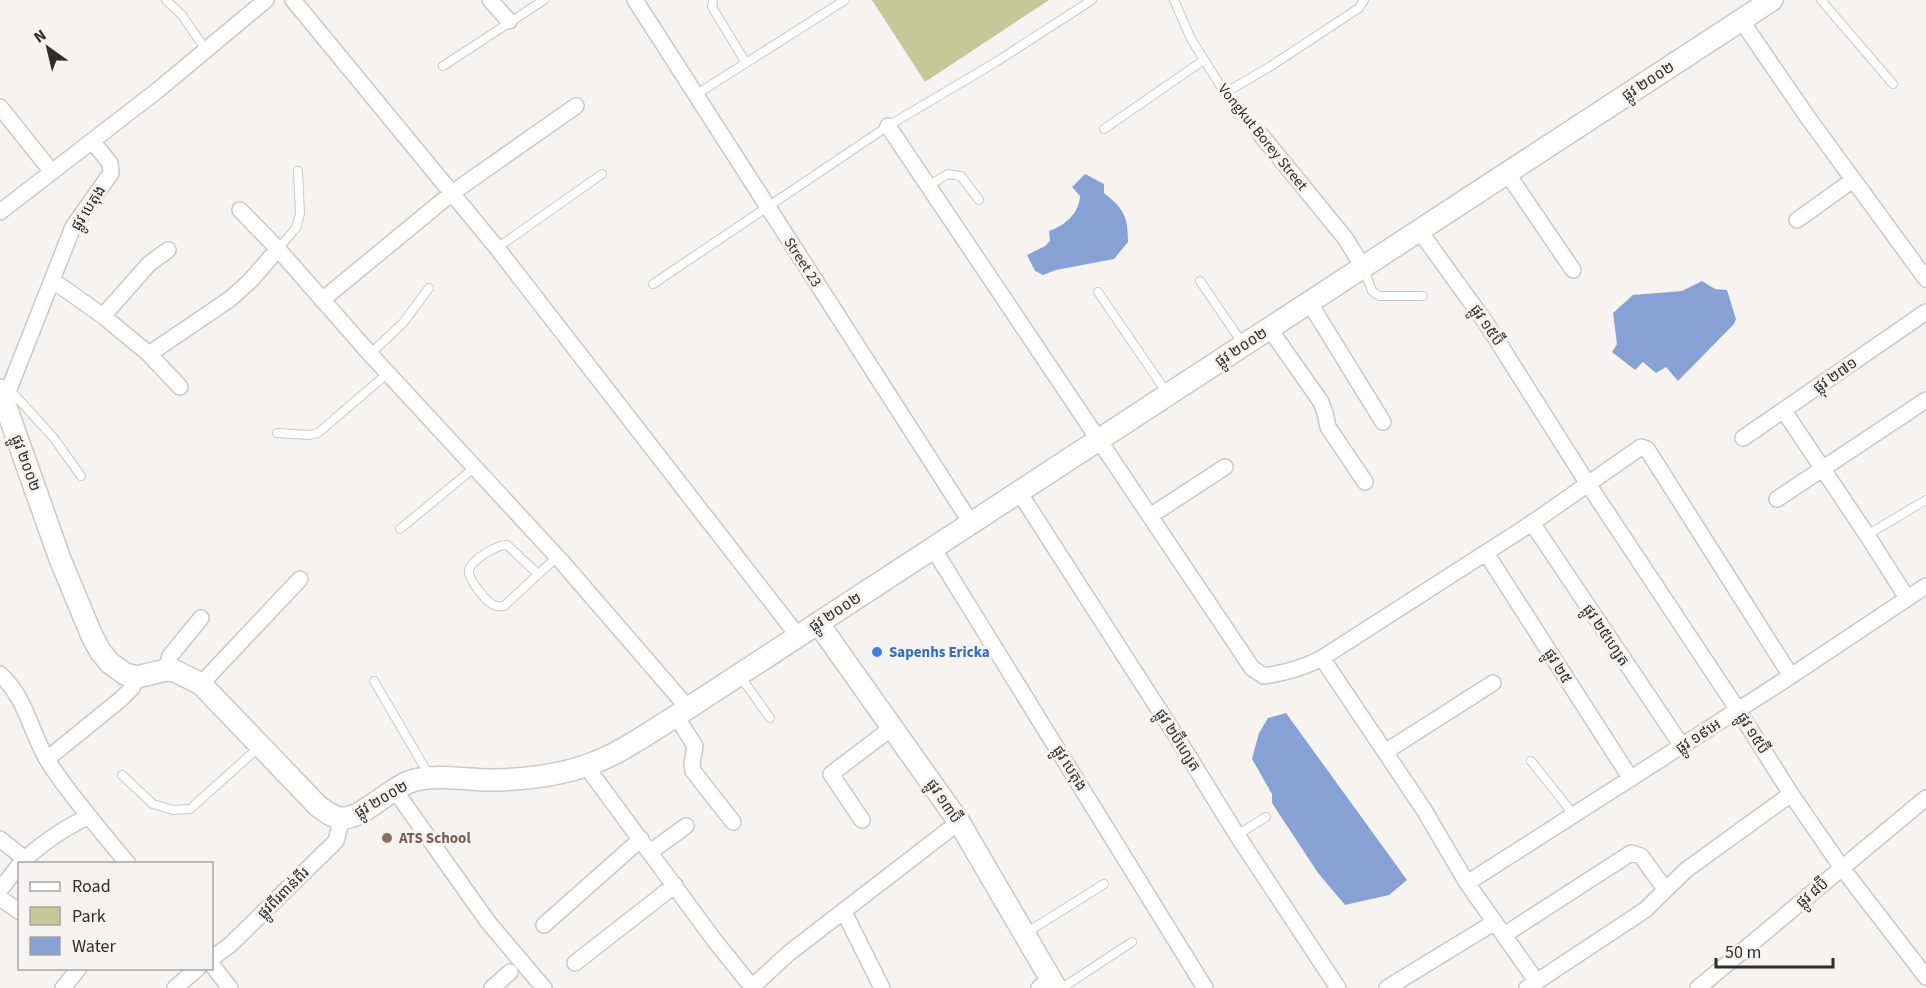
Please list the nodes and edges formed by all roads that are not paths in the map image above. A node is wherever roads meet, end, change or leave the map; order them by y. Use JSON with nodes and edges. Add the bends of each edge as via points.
{"nodes":[{"id":1,"x":166,"y":0,"type":"edge"},
{"id":2,"x":266,"y":0,"type":"edge"},
{"id":3,"x":293,"y":0,"type":"edge"},
{"id":4,"x":490,"y":0,"type":"edge"},
{"id":5,"x":544,"y":0,"type":"edge"},
{"id":6,"x":635,"y":0,"type":"edge"},
{"id":7,"x":713,"y":0,"type":"edge"},
{"id":8,"x":845,"y":0,"type":"edge"},
{"id":9,"x":1092,"y":0,"type":"edge"},
{"id":10,"x":1174,"y":0,"type":"edge"},
{"id":11,"x":1364,"y":0,"type":"edge"},
{"id":12,"x":1772,"y":0,"type":"edge"},
{"id":13,"x":1821,"y":0,"type":"edge"},
{"id":14,"x":1741,"y":20,"type":"junction"},
{"id":15,"x":509,"y":21,"type":"junction"},
{"id":16,"x":206,"y":50,"type":"junction"},
{"id":17,"x":1204,"y":60,"type":"junction"},
{"id":18,"x":746,"y":63,"type":"junction"},
{"id":19,"x":443,"y":66,"type":"dead end"},
{"id":20,"x":1893,"y":84,"type":"dead end"},
{"id":21,"x":1225,"y":93,"type":"junction"},
{"id":22,"x":697,"y":94,"type":"junction"},
{"id":23,"x":576,"y":106,"type":"dead end"},
{"id":24,"x":0,"y":107,"type":"edge"},
{"id":25,"x":888,"y":126,"type":"junction"},
{"id":26,"x":1104,"y":129,"type":"dead end"},
{"id":27,"x":1261,"y":135,"type":"joint"},
{"id":28,"x":92,"y":141,"type":"junction"},
{"id":29,"x":298,"y":171,"type":"dead end"},
{"id":30,"x":52,"y":172,"type":"junction"},
{"id":31,"x":1507,"y":173,"type":"junction"},
{"id":32,"x":603,"y":174,"type":"dead end"},
{"id":33,"x":1853,"y":180,"type":"junction"},
{"id":34,"x":928,"y":186,"type":"junction"},
{"id":35,"x":452,"y":193,"type":"junction"},
{"id":36,"x":979,"y":200,"type":"dead end"},
{"id":37,"x":768,"y":207,"type":"junction"},
{"id":38,"x":240,"y":210,"type":"dead end"},
{"id":39,"x":0,"y":212,"type":"edge"},
{"id":40,"x":1797,"y":220,"type":"dead end"},
{"id":41,"x":1419,"y":230,"type":"junction"},
{"id":42,"x":497,"y":248,"type":"junction"},
{"id":43,"x":168,"y":249,"type":"dead end"},
{"id":44,"x":278,"y":249,"type":"junction"},
{"id":45,"x":1363,"y":267,"type":"junction"},
{"id":46,"x":1573,"y":270,"type":"dead end"},
{"id":47,"x":1926,"y":279,"type":"edge"},
{"id":48,"x":52,"y":280,"type":"junction"},
{"id":49,"x":1200,"y":281,"type":"dead end"},
{"id":50,"x":653,"y":284,"type":"dead end"},
{"id":51,"x":429,"y":288,"type":"dead end"},
{"id":52,"x":1098,"y":292,"type":"dead end"},
{"id":53,"x":1423,"y":296,"type":"dead end"},
{"id":54,"x":321,"y":300,"type":"junction"},
{"id":55,"x":1309,"y":302,"type":"junction"},
{"id":56,"x":1926,"y":312,"type":"edge"},
{"id":57,"x":103,"y":316,"type":"junction"},
{"id":58,"x":1269,"y":328,"type":"junction"},
{"id":59,"x":1244,"y":345,"type":"junction"},
{"id":60,"x":149,"y":354,"type":"junction"},
{"id":61,"x":370,"y":354,"type":"junction"},
{"id":62,"x":388,"y":374,"type":"junction"},
{"id":63,"x":180,"y":387,"type":"dead end"},
{"id":64,"x":1168,"y":395,"type":"junction"},
{"id":65,"x":3,"y":400,"type":"edge"},
{"id":66,"x":1926,"y":400,"type":"edge"},
{"id":67,"x":1784,"y":411,"type":"junction"},
{"id":68,"x":1383,"y":422,"type":"dead end"},
{"id":69,"x":277,"y":433,"type":"dead end"},
{"id":70,"x":1743,"y":438,"type":"dead end"},
{"id":71,"x":1099,"y":440,"type":"junction"},
{"id":72,"x":1225,"y":466,"type":"dead end"},
{"id":73,"x":475,"y":467,"type":"junction"},
{"id":74,"x":1822,"y":469,"type":"junction"},
{"id":75,"x":81,"y":476,"type":"dead end"},
{"id":76,"x":1365,"y":482,"type":"dead end"},
{"id":77,"x":1588,"y":484,"type":"junction"},
{"id":78,"x":1019,"y":492,"type":"junction"},
{"id":79,"x":1777,"y":499,"type":"dead end"},
{"id":80,"x":1926,"y":500,"type":"edge"},
{"id":81,"x":1150,"y":516,"type":"junction"},
{"id":82,"x":971,"y":523,"type":"junction"},
{"id":83,"x":1532,"y":523,"type":"junction"},
{"id":84,"x":400,"y":529,"type":"dead end"},
{"id":85,"x":1868,"y":535,"type":"junction"},
{"id":86,"x":933,"y":548,"type":"junction"},
{"id":87,"x":1486,"y":553,"type":"junction"},
{"id":88,"x":557,"y":557,"type":"junction"},
{"id":89,"x":538,"y":574,"type":"junction"},
{"id":90,"x":300,"y":579,"type":"dead end"},
{"id":91,"x":1926,"y":586,"type":"edge"},
{"id":92,"x":1907,"y":598,"type":"junction"},
{"id":93,"x":201,"y":618,"type":"dead end"},
{"id":94,"x":819,"y":623,"type":"junction"},
{"id":95,"x":798,"y":636,"type":"junction"},
{"id":96,"x":1322,"y":658,"type":"junction"},
{"id":97,"x":166,"y":670,"type":"junction"},
{"id":98,"x":0,"y":674,"type":"edge"},
{"id":99,"x":739,"y":675,"type":"junction"},
{"id":100,"x":1791,"y":676,"type":"junction"},
{"id":101,"x":136,"y":677,"type":"junction"},
{"id":102,"x":374,"y":681,"type":"dead end"},
{"id":103,"x":1493,"y":683,"type":"dead end"},
{"id":104,"x":201,"y":684,"type":"junction"},
{"id":105,"x":1738,"y":710,"type":"junction"},
{"id":106,"x":682,"y":712,"type":"junction"},
{"id":107,"x":770,"y":718,"type":"dead end"},
{"id":108,"x":893,"y":728,"type":"junction"},
{"id":109,"x":261,"y":745,"type":"junction"},
{"id":110,"x":1682,"y":746,"type":"junction"},
{"id":111,"x":1385,"y":752,"type":"junction"},
{"id":112,"x":46,"y":759,"type":"junction"},
{"id":113,"x":1531,"y":761,"type":"dead end"},
{"id":114,"x":586,"y":766,"type":"junction"},
{"id":115,"x":122,"y":775,"type":"dead end"},
{"id":116,"x":430,"y":777,"type":"junction"},
{"id":117,"x":1631,"y":779,"type":"junction"},
{"id":118,"x":394,"y":789,"type":"junction"},
{"id":119,"x":1791,"y":794,"type":"junction"},
{"id":120,"x":1926,"y":798,"type":"edge"},
{"id":121,"x":1574,"y":815,"type":"junction"},
{"id":122,"x":89,"y":816,"type":"junction"},
{"id":123,"x":1266,"y":817,"type":"dead end"},
{"id":124,"x":342,"y":818,"type":"junction"},
{"id":125,"x":862,"y":820,"type":"dead end"},
{"id":126,"x":733,"y":822,"type":"dead end"},
{"id":127,"x":959,"y":822,"type":"junction"},
{"id":128,"x":686,"y":826,"type":"dead end"},
{"id":129,"x":1237,"y":835,"type":"junction"},
{"id":130,"x":0,"y":839,"type":"edge"},
{"id":131,"x":641,"y":839,"type":"junction"},
{"id":132,"x":650,"y":852,"type":"junction"},
{"id":133,"x":22,"y":862,"type":"edge"},
{"id":134,"x":126,"y":862,"type":"edge"},
{"id":135,"x":18,"y":867,"type":"edge"},
{"id":136,"x":1842,"y":868,"type":"junction"},
{"id":137,"x":1467,"y":883,"type":"junction"},
{"id":138,"x":1104,"y":884,"type":"dead end"},
{"id":139,"x":675,"y":885,"type":"junction"},
{"id":140,"x":1665,"y":889,"type":"junction"},
{"id":141,"x":0,"y":890,"type":"edge"},
{"id":142,"x":0,"y":898,"type":"edge"},
{"id":143,"x":18,"y":911,"type":"edge"},
{"id":144,"x":844,"y":912,"type":"junction"},
{"id":145,"x":1495,"y":922,"type":"junction"},
{"id":146,"x":544,"y":925,"type":"dead end"},
{"id":147,"x":1025,"y":933,"type":"junction"},
{"id":148,"x":1504,"y":935,"type":"junction"},
{"id":149,"x":1132,"y":942,"type":"dead end"},
{"id":150,"x":213,"y":957,"type":"edge"},
{"id":151,"x":574,"y":963,"type":"dead end"},
{"id":152,"x":213,"y":966,"type":"edge"},
{"id":153,"x":78,"y":970,"type":"edge"},
{"id":154,"x":197,"y":970,"type":"edge"},
{"id":155,"x":510,"y":972,"type":"dead end"},
{"id":156,"x":1926,"y":977,"type":"edge"},
{"id":157,"x":1532,"y":985,"type":"edge"},
{"id":158,"x":538,"y":986,"type":"edge"},
{"id":159,"x":1052,"y":986,"type":"edge"},
{"id":160,"x":752,"y":987,"type":"edge"},
{"id":161,"x":63,"y":988,"type":"edge"},
{"id":162,"x":175,"y":988,"type":"edge"},
{"id":163,"x":230,"y":988,"type":"edge"},
{"id":164,"x":492,"y":988,"type":"edge"},
{"id":165,"x":882,"y":988,"type":"edge"},
{"id":166,"x":1205,"y":988,"type":"edge"},
{"id":167,"x":1338,"y":988,"type":"edge"},
{"id":168,"x":1388,"y":988,"type":"edge"},
{"id":169,"x":1698,"y":988,"type":"edge"}],
"edges":[{"from":1,"to":16,"type":"lane"},
{"from":2,"to":16,"type":"street"},
{"from":3,"to":35,"type":"street"},
{"from":4,"to":15,"type":"street"},
{"from":5,"to":15,"type":"lane"},
{"from":6,"to":22,"type":"street","name":"Street 23"},
{"from":7,"to":18,"type":"lane","via":[[712,7]]},
{"from":8,"to":18,"type":"lane"},
{"from":9,"to":25,"type":"lane"},
{"from":10,"to":17,"type":"lane","name":"Vongkut Borey Street"},
{"from":11,"to":21,"type":"lane","via":[[1349,15]]},
{"from":12,"to":14,"type":"street","name":"ផ្លូវ ២០០២"},
{"from":13,"to":20,"type":"lane"},
{"from":14,"to":31,"type":"street","name":"ផ្លូវ ២០០២"},
{"from":14,"to":33,"type":"street"},
{"from":15,"to":19,"type":"lane"},
{"from":16,"to":28,"type":"street"},
{"from":17,"to":21,"type":"lane","name":"Vongkut Borey Street"},
{"from":17,"to":26,"type":"lane"},
{"from":18,"to":22,"type":"lane"},
{"from":21,"to":27,"type":"lane","name":"Vongkut Borey Street"},
{"from":22,"to":37,"type":"street","name":"Street 23"},
{"from":23,"to":35,"type":"street"},
{"from":24,"to":30,"type":"street"},
{"from":25,"to":34,"type":"street"},
{"from":25,"to":37,"type":"lane"},
{"from":27,"to":45,"type":"street","name":"Vongkut Borey Street"},
{"from":28,"to":30,"type":"street"},
{"from":28,"to":48,"type":"street","name":"ផ្លូវ បេតុង","via":[[110,163],[111,173],[74,227]]},
{"from":29,"to":44,"type":"lane","via":[[300,214],[296,228]]},
{"from":30,"to":39,"type":"street"},
{"from":31,"to":41,"type":"street","name":"ផ្លូវ ២០០២"},
{"from":31,"to":46,"type":"street"},
{"from":32,"to":42,"type":"lane"},
{"from":33,"to":40,"type":"street"},
{"from":33,"to":47,"type":"street"},
{"from":34,"to":36,"type":"lane","via":[[948,174],[961,176]]},
{"from":34,"to":71,"type":"street"},
{"from":35,"to":42,"type":"street"},
{"from":35,"to":54,"type":"street"},
{"from":37,"to":50,"type":"lane"},
{"from":37,"to":82,"type":"street","name":"Street 23"},
{"from":38,"to":44,"type":"street"},
{"from":41,"to":45,"type":"street","name":"ផ្លូវ ២០០២"},
{"from":41,"to":77,"type":"street","name":"ផ្លូវ ១៥ប៊ី","via":[[1486,323]]},
{"from":42,"to":95,"type":"street"},
{"from":43,"to":57,"type":"street","via":[[149,264]]},
{"from":44,"to":54,"type":"street"},
{"from":44,"to":60,"type":"street","via":[[230,299]]},
{"from":45,"to":53,"type":"lane","via":[[1372,291],[1379,296]]},
{"from":45,"to":55,"type":"street","name":"ផ្លូវ ២០០២"},
{"from":48,"to":57,"type":"street"},
{"from":48,"to":65,"type":"street"},
{"from":49,"to":59,"type":"lane"},
{"from":51,"to":61,"type":"lane","via":[[403,323]]},
{"from":52,"to":64,"type":"lane"},
{"from":54,"to":61,"type":"street"},
{"from":55,"to":58,"type":"street","name":"ផ្លូវ ២០០២"},
{"from":55,"to":68,"type":"street"},
{"from":56,"to":67,"type":"street","name":"ផ្លុវ ២៧១"},
{"from":57,"to":60,"type":"street"},
{"from":58,"to":59,"type":"street","name":"ផ្លូវ ២០០២"},
{"from":58,"to":76,"type":"street","via":[[1321,402],[1328,427]]},
{"from":59,"to":64,"type":"street","name":"ផ្លូវ ២០០២"},
{"from":60,"to":63,"type":"street"},
{"from":61,"to":62,"type":"street"},
{"from":62,"to":69,"type":"lane","via":[[318,433]]},
{"from":62,"to":73,"type":"street"},
{"from":64,"to":71,"type":"street","name":"ផ្លូវ ២០០២"},
{"from":65,"to":75,"type":"lane","via":[[53,437]]},
{"from":65,"to":101,"type":"street","name":"ផ្លូវ ២០០២","via":[[92,636],[110,663]]},
{"from":66,"to":74,"type":"street"},
{"from":67,"to":70,"type":"street","name":"ផ្លុវ ២៧១"},
{"from":67,"to":74,"type":"street"},
{"from":71,"to":78,"type":"street","name":"ផ្លូវ ២០០២"},
{"from":71,"to":81,"type":"street"},
{"from":72,"to":81,"type":"street"},
{"from":73,"to":84,"type":"lane"},
{"from":73,"to":88,"type":"street"},
{"from":74,"to":79,"type":"street"},
{"from":74,"to":85,"type":"street"},
{"from":77,"to":83,"type":"street"},
{"from":77,"to":100,"type":"street","via":[[1641,447],[1647,449]]},
{"from":77,"to":105,"type":"street","name":"ផ្លូវ ១៥ប៊ី"},
{"from":78,"to":82,"type":"street","name":"ផ្លូវ ២០០២"},
{"from":78,"to":129,"type":"street","name":"ផ្លូវ ២ប៊ីហ្សេត"},
{"from":80,"to":85,"type":"lane"},
{"from":81,"to":96,"type":"street","via":[[1252,668],[1264,676]]},
{"from":82,"to":86,"type":"street","name":"ផ្លូវ ២០០២"},
{"from":83,"to":87,"type":"street"},
{"from":83,"to":110,"type":"street","name":"ផ្លូវ ២៥ហ្សេត"},
{"from":85,"to":92,"type":"street"},
{"from":86,"to":94,"type":"street","name":"ផ្លូវ ២០០២"},
{"from":86,"to":166,"type":"street","name":"ផ្លូវ បេតុង"},
{"from":87,"to":96,"type":"street"},
{"from":87,"to":117,"type":"street","name":"ផ្លូវ ២៥"},
{"from":88,"to":89,"type":"lane"},
{"from":88,"to":106,"type":"street"},
{"from":89,"to":89,"type":"lane","via":[[504,606],[496,607],[471,579],[469,570],[502,544]]},
{"from":90,"to":104,"type":"street"},
{"from":91,"to":92,"type":"street","name":"ផ្លូវ ១៩អេ"},
{"from":92,"to":100,"type":"street","name":"ផ្លូវ ១៩អេ"},
{"from":93,"to":97,"type":"street","via":[[170,656]]},
{"from":94,"to":95,"type":"street","name":"ផ្លូវ ២០០២"},
{"from":94,"to":108,"type":"street","name":"ផ្លូវ ១៣ប៊ី"},
{"from":95,"to":99,"type":"street","name":"ផ្លូវ ២០០២"},
{"from":96,"to":111,"type":"street"},
{"from":97,"to":101,"type":"street"},
{"from":97,"to":104,"type":"street","name":"ផ្លូវ ២០០២"},
{"from":98,"to":112,"type":"street","via":[[23,702]]},
{"from":99,"to":106,"type":"street","name":"ផ្លូវ ២០០២"},
{"from":99,"to":107,"type":"lane"},
{"from":100,"to":105,"type":"street","name":"ផ្លូវ ១៩អេ"},
{"from":101,"to":112,"type":"street","via":[[121,699]]},
{"from":102,"to":116,"type":"lane"},
{"from":103,"to":111,"type":"street"},
{"from":104,"to":109,"type":"street","name":"ផ្លូវ ២០០២"},
{"from":105,"to":110,"type":"street","name":"ផ្លូវ ១៩អេ"},
{"from":105,"to":119,"type":"street","name":"ផ្លូវ ១៥ប៊ី"},
{"from":106,"to":114,"type":"street","name":"ផ្លូវ ២០០២","via":[[607,758]]},
{"from":106,"to":126,"type":"street","via":[[695,746],[693,771]]},
{"from":108,"to":125,"type":"street","via":[[831,774]]},
{"from":108,"to":127,"type":"street","name":"ផ្លូវ ១៣ប៊ី"},
{"from":109,"to":115,"type":"lane","via":[[190,809],[173,810],[153,804]]},
{"from":109,"to":124,"type":"street","name":"ផ្លូវ ២០០២","via":[[318,806]]},
{"from":110,"to":117,"type":"street","name":"ផ្លូវ ១៩អេ"},
{"from":111,"to":137,"type":"street"},
{"from":112,"to":122,"type":"street"},
{"from":113,"to":121,"type":"lane"},
{"from":114,"to":116,"type":"street","name":"ផ្លូវ ២០០២","via":[[551,775],[496,780]]},
{"from":114,"to":131,"type":"street"},
{"from":116,"to":118,"type":"street","name":"ផ្លូវ ២០០២"},
{"from":117,"to":121,"type":"street","name":"ផ្លូវ ១៩អេ"},
{"from":118,"to":124,"type":"street","name":"ផ្លូវ ២០០២","via":[[358,813]]},
{"from":118,"to":158,"type":"street"},
{"from":119,"to":136,"type":"street","name":"ផ្លូវ ១៥ប៊ី"},
{"from":119,"to":140,"type":"street"},
{"from":120,"to":136,"type":"street","name":"ផ្លូវ ៨ប៊ី"},
{"from":121,"to":137,"type":"street","name":"ផ្លូវ ១៩អេ"},
{"from":122,"to":133,"type":"street","via":[[61,831]]},
{"from":122,"to":134,"type":"street"},
{"from":123,"to":129,"type":"lane"},
{"from":124,"to":150,"type":"street","name":"ផ្លូវពីរពាន់ពីរ","via":[[336,841]]},
{"from":127,"to":144,"type":"street"},
{"from":127,"to":147,"type":"street","name":"ផ្លូវ ១៣ប៊ី"},
{"from":128,"to":132,"type":"street"},
{"from":129,"to":167,"type":"street","name":"ផ្លូវ ២ប៊ីហ្សេត"},
{"from":130,"to":133,"type":"street"},
{"from":131,"to":132,"type":"street"},
{"from":131,"to":146,"type":"street"},
{"from":132,"to":139,"type":"street"},
{"from":135,"to":141,"type":"street"},
{"from":136,"to":156,"type":"street","name":"ផ្លូវ ១៥ប៊ី"},
{"from":136,"to":169,"type":"street","name":"ផ្លូវ ៨ប៊ី"},
{"from":137,"to":145,"type":"street"},
{"from":138,"to":147,"type":"lane"},
{"from":139,"to":151,"type":"street"},
{"from":139,"to":160,"type":"street"},
{"from":140,"to":148,"type":"street","via":[[1641,856],[1631,853]]},
{"from":140,"to":157,"type":"street","via":[[1645,910]]},
{"from":142,"to":143,"type":"street"},
{"from":144,"to":160,"type":"street"},
{"from":144,"to":165,"type":"street"},
{"from":145,"to":148,"type":"street"},
{"from":145,"to":168,"type":"street"},
{"from":147,"to":159,"type":"street","name":"ផ្លូវ ១៣ប៊ី"},
{"from":148,"to":157,"type":"street"},
{"from":149,"to":159,"type":"lane"},
{"from":152,"to":163,"type":"street"},
{"from":153,"to":161,"type":"street"},
{"from":154,"to":162,"type":"street"},
{"from":155,"to":164,"type":"street"}]}
